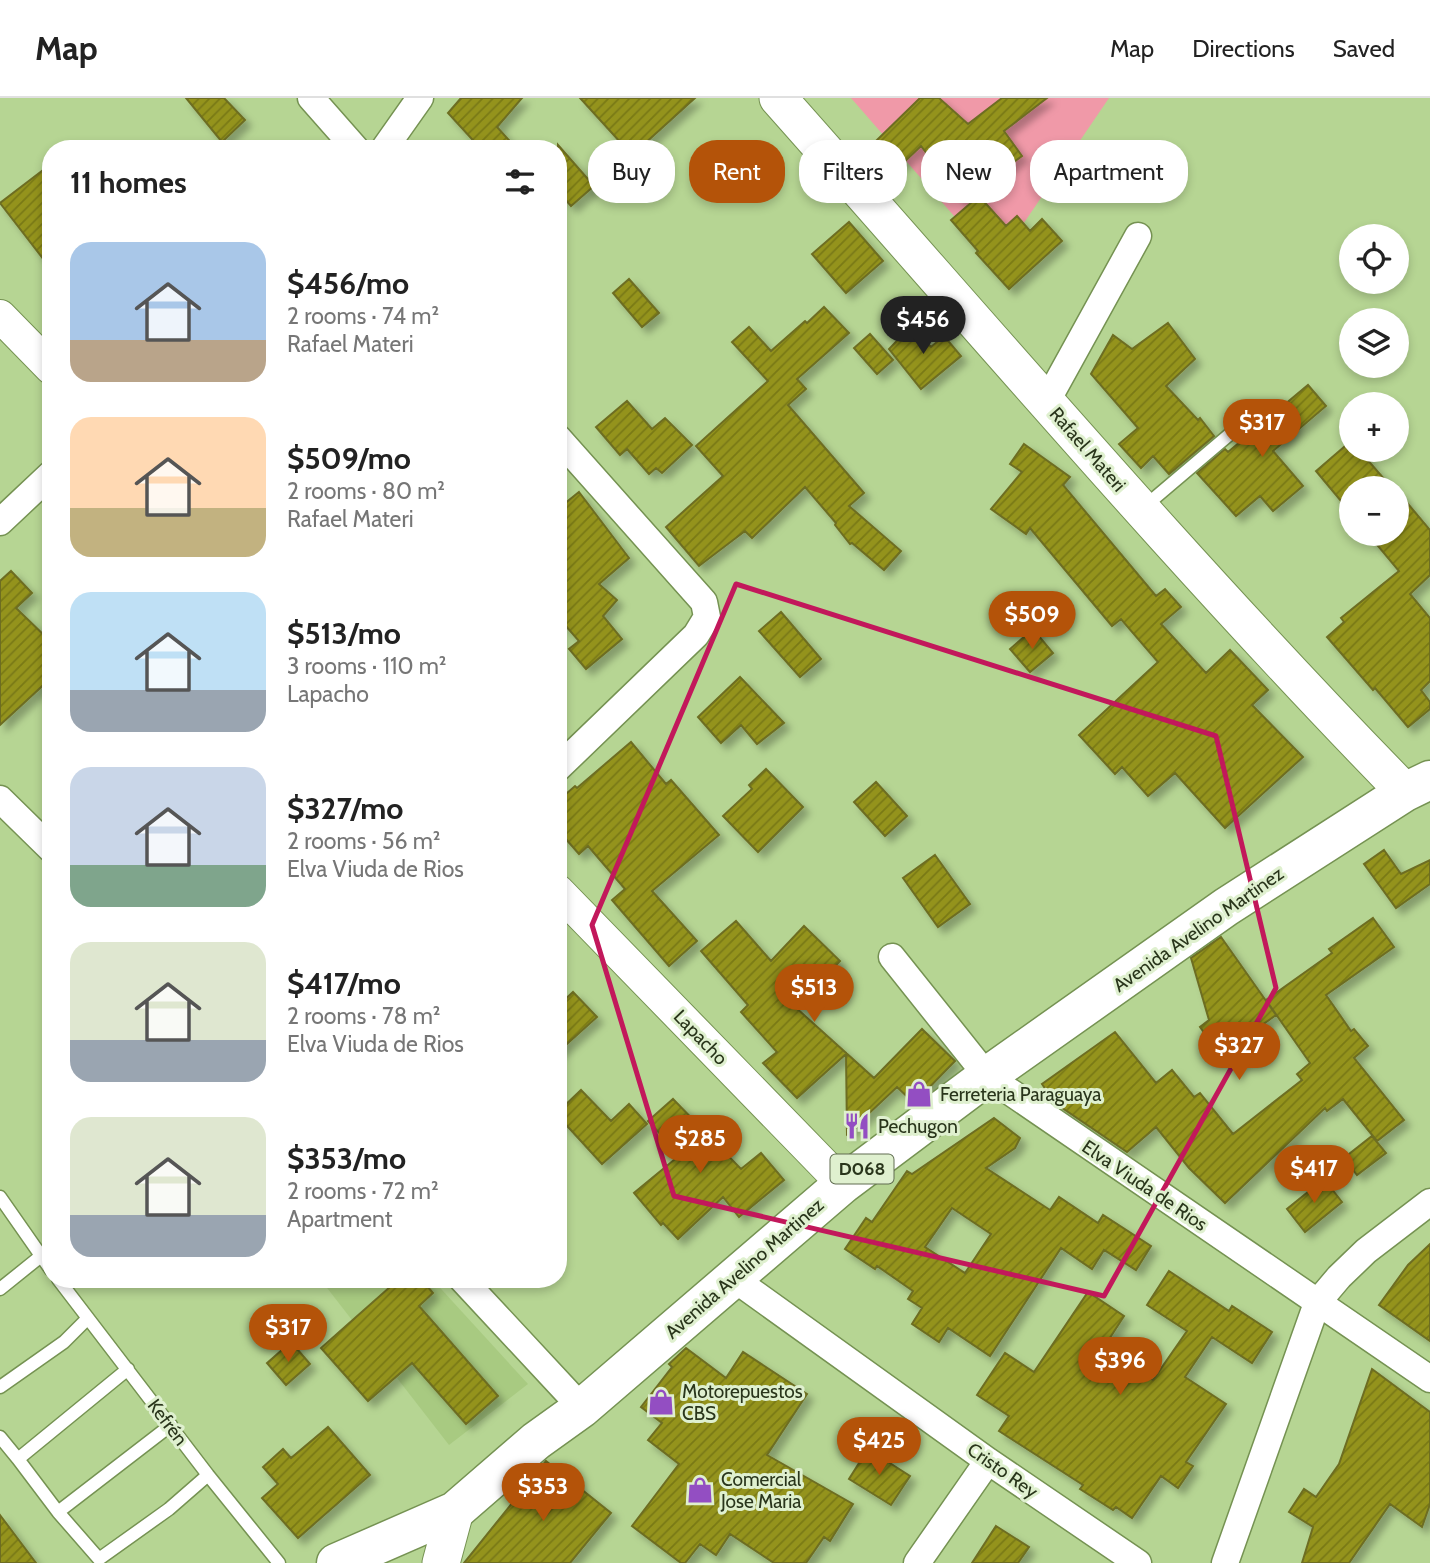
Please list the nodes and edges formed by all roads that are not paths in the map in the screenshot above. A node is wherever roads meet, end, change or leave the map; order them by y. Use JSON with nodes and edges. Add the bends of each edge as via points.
{"nodes":[{"id":1,"x":311,"y":98,"type":"edge"},
{"id":2,"x":420,"y":98,"type":"edge"},
{"id":3,"x":778,"y":98,"type":"edge"},
{"id":4,"x":348,"y":140,"type":"edge"},
{"id":5,"x":390,"y":140,"type":"edge"},
{"id":6,"x":1138,"y":236,"type":"dead end"},
{"id":7,"x":0,"y":316,"type":"edge"},
{"id":8,"x":42,"y":359,"type":"edge"},
{"id":9,"x":1047,"y":401,"type":"junction"},
{"id":10,"x":1243,"y":424,"type":"dead end"},
{"id":11,"x":567,"y":449,"type":"edge"},
{"id":12,"x":42,"y":482,"type":"edge"},
{"id":13,"x":1141,"y":509,"type":"junction"},
{"id":14,"x":0,"y":522,"type":"edge"},
{"id":15,"x":567,"y":759,"type":"edge"},
{"id":16,"x":1418,"y":786,"type":"edge"},
{"id":17,"x":0,"y":799,"type":"edge"},
{"id":18,"x":42,"y":840,"type":"edge"},
{"id":19,"x":567,"y":900,"type":"edge"},
{"id":20,"x":892,"y":957,"type":"dead end"},
{"id":21,"x":987,"y":1076,"type":"junction"},
{"id":22,"x":843,"y":1184,"type":"junction"},
{"id":23,"x":0,"y":1196,"type":"edge"},
{"id":24,"x":1430,"y":1202,"type":"edge"},
{"id":25,"x":41,"y":1256,"type":"joint"},
{"id":26,"x":733,"y":1278,"type":"junction"},
{"id":27,"x":65,"y":1288,"type":"edge"},
{"id":28,"x":471,"y":1288,"type":"edge"},
{"id":29,"x":0,"y":1289,"type":"edge"},
{"id":30,"x":1317,"y":1303,"type":"junction"},
{"id":31,"x":88,"y":1318,"type":"junction"},
{"id":32,"x":128,"y":1370,"type":"junction"},
{"id":33,"x":1430,"y":1379,"type":"edge"},
{"id":34,"x":0,"y":1387,"type":"edge"},
{"id":35,"x":582,"y":1408,"type":"junction"},
{"id":36,"x":171,"y":1425,"type":"junction"},
{"id":37,"x":0,"y":1437,"type":"edge"},
{"id":38,"x":18,"y":1459,"type":"junction"},
{"id":39,"x":988,"y":1461,"type":"junction"},
{"id":40,"x":208,"y":1475,"type":"junction"},
{"id":41,"x":455,"y":1511,"type":"junction"},
{"id":42,"x":58,"y":1512,"type":"junction"},
{"id":43,"x":100,"y":1561,"type":"edge"},
{"id":44,"x":279,"y":1563,"type":"edge"},
{"id":45,"x":336,"y":1563,"type":"edge"},
{"id":46,"x":441,"y":1563,"type":"edge"},
{"id":47,"x":917,"y":1563,"type":"edge"},
{"id":48,"x":1138,"y":1563,"type":"edge"},
{"id":49,"x":1225,"y":1563,"type":"edge"}],
"edges":[{"from":1,"to":4,"type":"street"},
{"from":2,"to":5,"type":"street"},
{"from":3,"to":9,"type":"main road","name":"Rafael Materi"},
{"from":6,"to":9,"type":"street"},
{"from":7,"to":8,"type":"street"},
{"from":9,"to":13,"type":"main road","name":"Rafael Materi"},
{"from":10,"to":13,"type":"lane"},
{"from":11,"to":15,"type":"street","via":[[704,602],[707,617],[696,635]]},
{"from":12,"to":14,"type":"street"},
{"from":13,"to":16,"type":"main road","name":"Rafael Materi","via":[[1347,733]]},
{"from":16,"to":21,"type":"main road","name":"Avenida Avelino Martinez","number":"D068","via":[[1226,907]]},
{"from":17,"to":18,"type":"street"},
{"from":19,"to":22,"type":"street","name":"Lapacho"},
{"from":20,"to":21,"type":"street","name":"Elva Viuda de Rios"},
{"from":21,"to":22,"type":"main road","name":"Avenida Avelino Martinez","number":"D068"},
{"from":21,"to":30,"type":"street","name":"Elva Viuda de Rios"},
{"from":22,"to":26,"type":"main road","name":"Avenida Avelino Martinez","number":"D068"},
{"from":23,"to":25,"type":"lane"},
{"from":24,"to":30,"type":"street","via":[[1366,1251]]},
{"from":25,"to":29,"type":"lane"},
{"from":26,"to":35,"type":"main road","name":"Avenida Avelino Martinez","number":"D068"},
{"from":26,"to":39,"type":"street","name":"Cristo Rey"},
{"from":27,"to":31,"type":"lane","name":"Kefrén"},
{"from":28,"to":35,"type":"street"},
{"from":30,"to":33,"type":"street","name":"Elva Viuda de Rios"},
{"from":30,"to":49,"type":"street"},
{"from":31,"to":32,"type":"lane","name":"Kefrén"},
{"from":31,"to":34,"type":"lane","via":[[64,1342]]},
{"from":32,"to":36,"type":"lane","name":"Kefrén"},
{"from":32,"to":38,"type":"lane"},
{"from":35,"to":41,"type":"main road","name":"Avenida Avelino Martinez","number":"D068"},
{"from":36,"to":40,"type":"lane","name":"Kefrén"},
{"from":36,"to":42,"type":"lane"},
{"from":37,"to":38,"type":"lane"},
{"from":38,"to":42,"type":"lane"},
{"from":39,"to":47,"type":"street"},
{"from":39,"to":48,"type":"street","name":"Cristo Rey"},
{"from":40,"to":43,"type":"lane"},
{"from":40,"to":44,"type":"lane","name":"Kefrén"},
{"from":41,"to":45,"type":"main road","name":"Avenida Avelino Martinez","number":"D068"},
{"from":41,"to":46,"type":"main road"},
{"from":42,"to":43,"type":"lane"}]}
